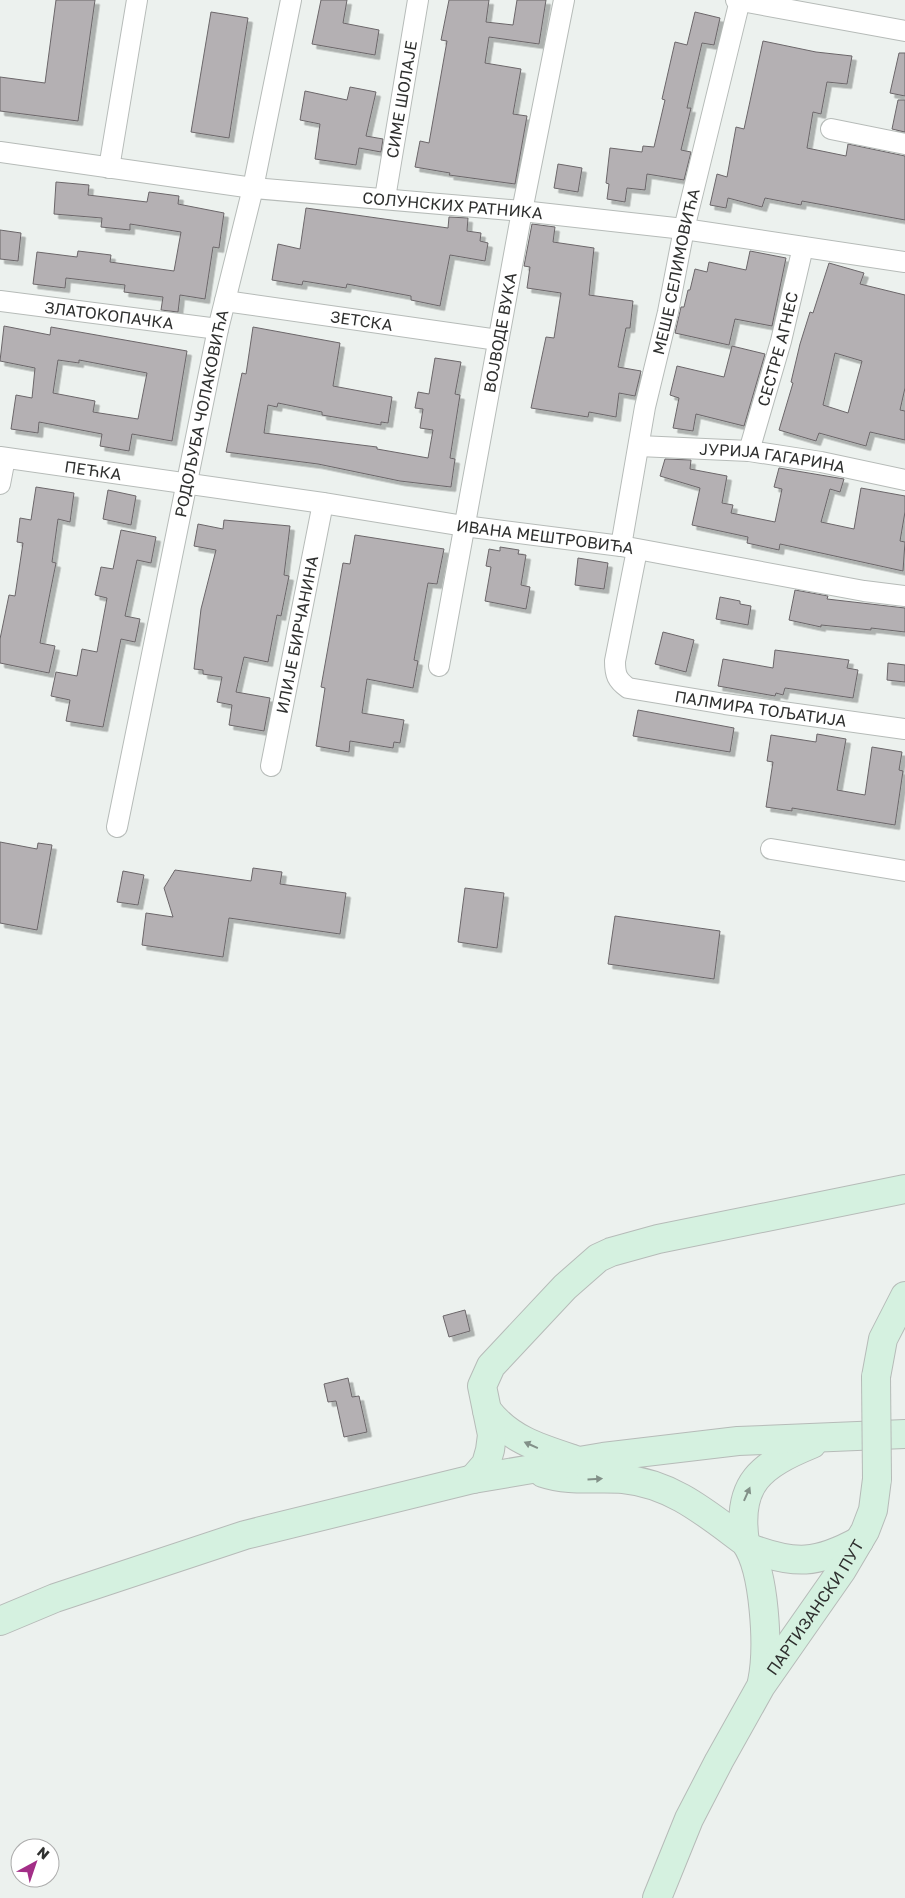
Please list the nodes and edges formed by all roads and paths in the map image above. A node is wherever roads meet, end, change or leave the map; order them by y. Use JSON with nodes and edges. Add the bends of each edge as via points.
{"nodes":[{"id":1,"x":137,"y":0,"type":"edge"},
{"id":2,"x":291,"y":0,"type":"edge"},
{"id":3,"x":418,"y":0,"type":"edge"},
{"id":4,"x":564,"y":0,"type":"edge"},
{"id":5,"x":739,"y":0,"type":"edge"},
{"id":6,"x":905,"y":31,"type":"edge"},
{"id":7,"x":832,"y":130,"type":"dead end"},
{"id":8,"x":905,"y":144,"type":"edge"},
{"id":9,"x":0,"y":152,"type":"edge"},
{"id":10,"x":109,"y":168,"type":"junction"},
{"id":11,"x":253,"y":188,"type":"junction"},
{"id":12,"x":385,"y":198,"type":"junction"},
{"id":13,"x":522,"y":211,"type":"junction"},
{"id":14,"x":684,"y":229,"type":"junction"},
{"id":15,"x":804,"y":247,"type":"junction"},
{"id":16,"x":905,"y":262,"type":"edge"},
{"id":17,"x":0,"y":301,"type":"edge"},
{"id":18,"x":225,"y":301,"type":"junction"},
{"id":19,"x":218,"y":329,"type":"junction"},
{"id":20,"x":498,"y":340,"type":"junction"},
{"id":21,"x":639,"y":446,"type":"junction"},
{"id":22,"x":749,"y":450,"type":"junction"},
{"id":23,"x":2,"y":457,"type":"edge"},
{"id":24,"x":905,"y":480,"type":"edge"},
{"id":25,"x":0,"y":484,"type":"edge"},
{"id":26,"x":185,"y":485,"type":"junction"},
{"id":27,"x":323,"y":503,"type":"junction"},
{"id":28,"x":464,"y":526,"type":"junction"},
{"id":29,"x":629,"y":548,"type":"junction"},
{"id":30,"x":905,"y":596,"type":"edge"},
{"id":31,"x":439,"y":666,"type":"dead end"},
{"id":32,"x":618,"y":680,"type":"joint"},
{"id":33,"x":905,"y":728,"type":"edge"},
{"id":34,"x":271,"y":766,"type":"dead end"},
{"id":35,"x":117,"y":827,"type":"dead end"},
{"id":36,"x":771,"y":849,"type":"dead end"},
{"id":37,"x":905,"y":871,"type":"edge"},
{"id":38,"x":905,"y":1189,"type":"edge"},
{"id":39,"x":871,"y":1197,"type":"junction"},
{"id":40,"x":905,"y":1203,"type":"edge"},
{"id":41,"x":905,"y":1296,"type":"edge"},
{"id":42,"x":487,"y":1410,"type":"junction"},
{"id":43,"x":905,"y":1434,"type":"edge"},
{"id":44,"x":828,"y":1438,"type":"junction"},
{"id":45,"x":577,"y":1461,"type":"junction"},
{"id":46,"x":530,"y":1469,"type":"junction"},
{"id":47,"x":473,"y":1479,"type":"junction"},
{"id":48,"x":859,"y":1541,"type":"junction"},
{"id":49,"x":747,"y":1545,"type":"junction"},
{"id":50,"x":0,"y":1621,"type":"edge"},
{"id":51,"x":761,"y":1686,"type":"junction"},
{"id":52,"x":657,"y":1898,"type":"edge"}],
"edges":[{"from":1,"to":10,"type":"street"},
{"from":2,"to":11,"type":"street","name":"РОДОЉУБА ЧОЛАКОВИЋА"},
{"from":3,"to":12,"type":"street","name":"СИМЕ ШОЛАЈЕ"},
{"from":4,"to":13,"type":"street","name":"ВОЈВОДЕ ВУКА"},
{"from":5,"to":6,"type":"street"},
{"from":5,"to":14,"type":"street","name":"МЕШЕ СЕЛИМОВИЋА"},
{"from":7,"to":8,"type":"street"},
{"from":9,"to":10,"type":"street","name":"СОЛУНСКИХ РАТНИКА"},
{"from":10,"to":11,"type":"street","name":"СОЛУНСКИХ РАТНИКА"},
{"from":11,"to":12,"type":"street","name":"СОЛУНСКИХ РАТНИКА"},
{"from":11,"to":18,"type":"street","name":"РОДОЉУБА ЧОЛАКОВИЋА"},
{"from":12,"to":13,"type":"street","name":"СОЛУНСКИХ РАТНИКА"},
{"from":13,"to":14,"type":"street","name":"СОЛУНСКИХ РАТНИКА"},
{"from":13,"to":20,"type":"street","name":"ВОЈВОДЕ ВУКА"},
{"from":14,"to":15,"type":"street","name":"СОЛУНСКИХ РАТНИКА"},
{"from":14,"to":21,"type":"street","name":"МЕШЕ СЕЛИМОВИЋА"},
{"from":15,"to":16,"type":"street","name":"СОЛУНСКИХ РАТНИКА"},
{"from":15,"to":22,"type":"street","name":"СЕСТРЕ АГНЕС"},
{"from":17,"to":19,"type":"street","name":"ЗЛАТОКОПАЧКА"},
{"from":18,"to":19,"type":"street","name":"РОДОЉУБА ЧОЛАКОВИЋА"},
{"from":18,"to":20,"type":"street","name":"ЗЕТСКА"},
{"from":19,"to":26,"type":"street","name":"РОДОЉУБА ЧОЛАКОВИЋА"},
{"from":20,"to":28,"type":"street","name":"ВОЈВОДЕ ВУКА"},
{"from":21,"to":22,"type":"street","name":"ЈУРИЈА ГАГАРИНА"},
{"from":21,"to":29,"type":"street","name":"МЕШЕ СЕЛИМОВИЋА"},
{"from":22,"to":24,"type":"street","name":"ЈУРИЈА ГАГАРИНА"},
{"from":23,"to":25,"type":"street"},
{"from":23,"to":26,"type":"street","name":"ПЕЋКА"},
{"from":26,"to":27,"type":"street","name":"ИВАНА МЕШТРОВИЋА"},
{"from":26,"to":35,"type":"street","name":"РОДОЉУБА ЧОЛАКОВИЋА"},
{"from":27,"to":28,"type":"street","name":"ИВАНА МЕШТРОВИЋА"},
{"from":27,"to":34,"type":"street","name":"ИЛИЈЕ БИРЧАНИНА"},
{"from":28,"to":29,"type":"street","name":"ИВАНА МЕШТРОВИЋА"},
{"from":28,"to":31,"type":"street","name":"ВОЈВОДЕ ВУКА"},
{"from":29,"to":30,"type":"street","name":"ИВАНА МЕШТРОВИЋА"},
{"from":29,"to":32,"type":"street","name":"МЕШЕ СЕЛИМОВИЋА","via":[[616,646],[615,673]]},
{"from":32,"to":33,"type":"street","name":"ПАЛМИРА ТОЉАТИЈА","via":[[628,688]]},
{"from":36,"to":37,"type":"street"},
{"from":38,"to":39,"type":"main road"},
{"from":39,"to":40,"type":"main road"},
{"from":39,"to":42,"type":"main road","via":[[658,1239],[598,1258],[565,1287],[491,1366],[482,1386]]},
{"from":41,"to":48,"type":"main road","name":"ПАРТИЗАНСКИ ПУТ","bridge":true,"via":[[883,1339],[876,1377],[877,1479],[873,1510]]},
{"from":45,"to":42,"type":"main road","one_way":true,"via":[[520,1440]]},
{"from":42,"to":47,"type":"main road","via":[[492,1435],[490,1450],[486,1464]]},
{"from":43,"to":44,"type":"main road"},
{"from":44,"to":45,"type":"main road","via":[[738,1441]]},
{"from":49,"to":44,"type":"main road","one_way":true,"via":[[743,1506],[749,1489],[761,1472],[785,1455]]},
{"from":45,"to":46,"type":"main road"},
{"from":46,"to":47,"type":"main road"},
{"from":46,"to":49,"type":"main road","one_way":true,"via":[[576,1480],[623,1479],[653,1485],[687,1499]]},
{"from":47,"to":50,"type":"main road","via":[[236,1537],[55,1598]]},
{"from":48,"to":49,"type":"main road","via":[[833,1555],[807,1560],[774,1556]]},
{"from":48,"to":51,"type":"main road","name":"ПАРТИЗАНСКИ ПУТ"},
{"from":49,"to":51,"type":"main road","via":[[761,1596],[765,1626],[766,1654]]},
{"from":51,"to":52,"type":"main road","name":"ПАРТИЗАНСКИ ПУТ","via":[[689,1818]]}]}
